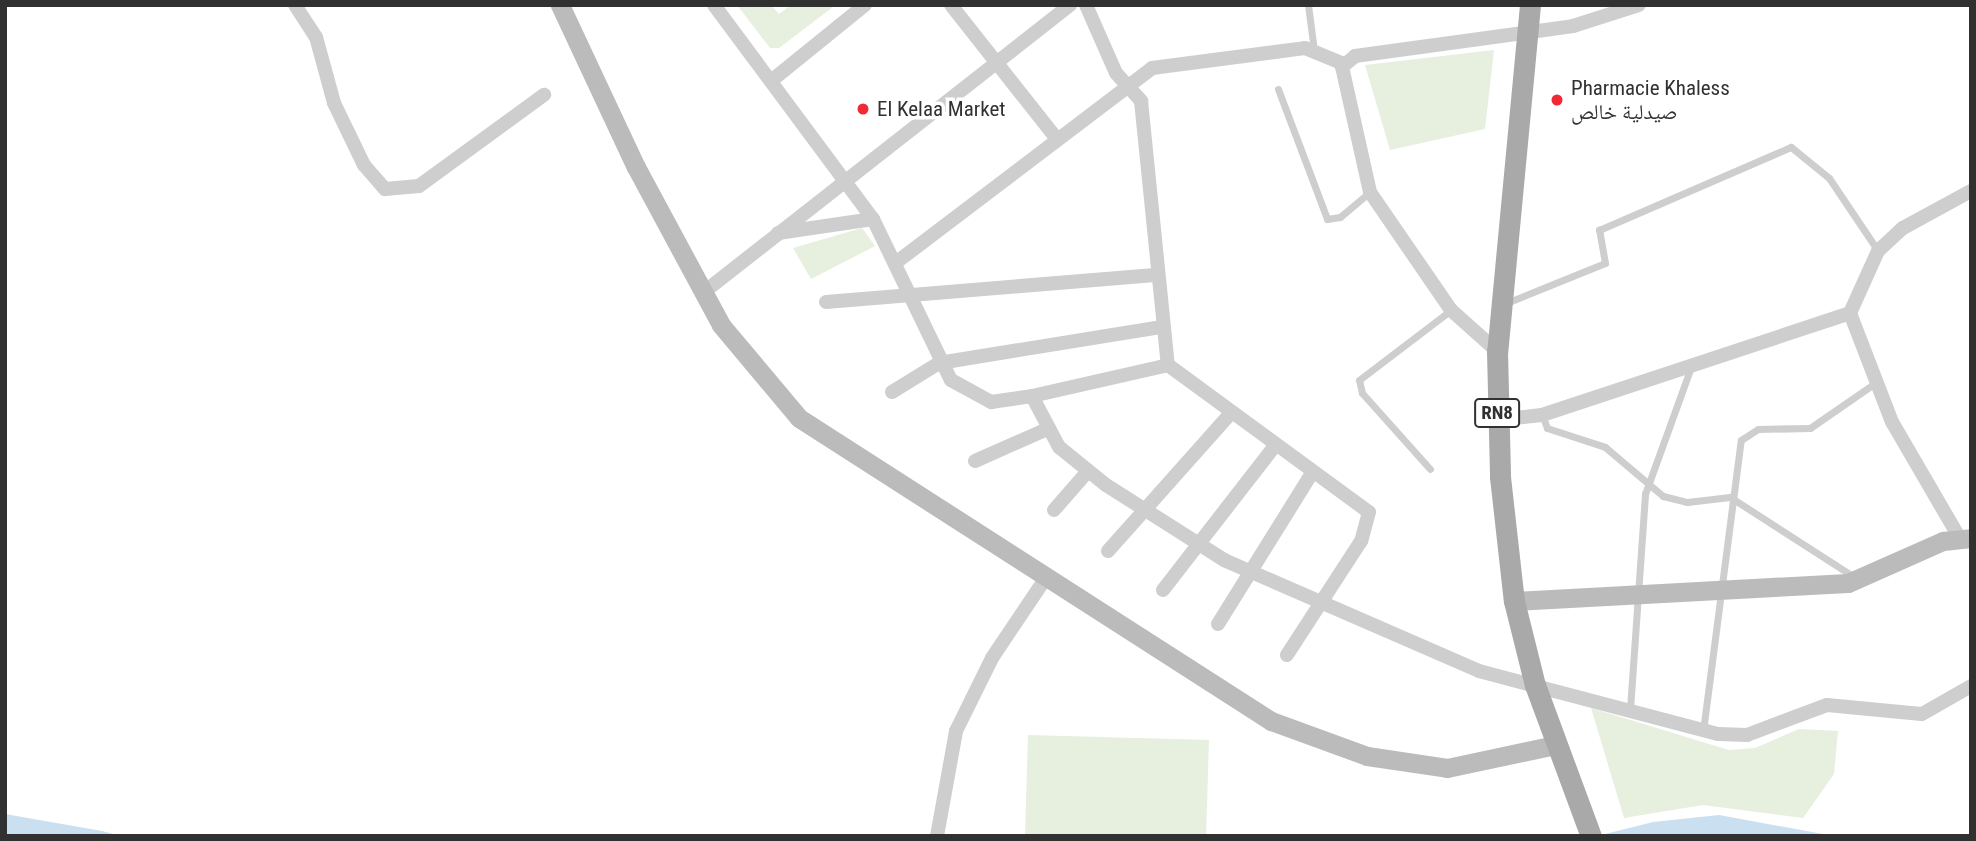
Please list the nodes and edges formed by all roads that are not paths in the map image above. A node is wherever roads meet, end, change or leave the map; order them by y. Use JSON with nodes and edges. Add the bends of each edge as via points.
{"nodes":[{"id":1,"x":295,"y":5,"type":"edge"},
{"id":2,"x":560,"y":5,"type":"edge"},
{"id":3,"x":714,"y":5,"type":"edge"},
{"id":4,"x":865,"y":5,"type":"edge"},
{"id":5,"x":951,"y":5,"type":"edge"},
{"id":6,"x":1070,"y":5,"type":"edge"},
{"id":7,"x":1086,"y":5,"type":"edge"},
{"id":8,"x":1308,"y":5,"type":"edge"},
{"id":9,"x":1530,"y":5,"type":"edge"},
{"id":10,"x":1639,"y":5,"type":"edge"},
{"id":11,"x":1527,"y":35,"type":"junction"},
{"id":12,"x":1314,"y":50,"type":"junction"},
{"id":13,"x":994,"y":62,"type":"junction"},
{"id":14,"x":1344,"y":64,"type":"junction"},
{"id":15,"x":771,"y":81,"type":"junction"},
{"id":16,"x":1125,"y":84,"type":"junction"},
{"id":17,"x":1278,"y":89,"type":"dead end"},
{"id":18,"x":544,"y":95,"type":"dead end"},
{"id":19,"x":1057,"y":139,"type":"junction"},
{"id":20,"x":845,"y":180,"type":"junction"},
{"id":21,"x":1971,"y":191,"type":"edge"},
{"id":22,"x":1370,"y":192,"type":"junction"},
{"id":23,"x":873,"y":219,"type":"junction"},
{"id":24,"x":776,"y":234,"type":"junction"},
{"id":25,"x":1878,"y":251,"type":"junction"},
{"id":26,"x":898,"y":261,"type":"junction"},
{"id":27,"x":1155,"y":275,"type":"junction"},
{"id":28,"x":910,"y":291,"type":"junction"},
{"id":29,"x":704,"y":292,"type":"junction"},
{"id":30,"x":826,"y":302,"type":"dead end"},
{"id":31,"x":1501,"y":305,"type":"junction"},
{"id":32,"x":1451,"y":310,"type":"junction"},
{"id":33,"x":1850,"y":313,"type":"junction"},
{"id":34,"x":1162,"y":327,"type":"junction"},
{"id":35,"x":1497,"y":351,"type":"junction"},
{"id":36,"x":939,"y":363,"type":"junction"},
{"id":37,"x":1168,"y":365,"type":"junction"},
{"id":38,"x":1690,"y":370,"type":"junction"},
{"id":39,"x":1875,"y":383,"type":"junction"},
{"id":40,"x":892,"y":392,"type":"dead end"},
{"id":41,"x":1032,"y":396,"type":"junction"},
{"id":42,"x":1231,"y":413,"type":"junction"},
{"id":43,"x":1542,"y":415,"type":"junction"},
{"id":44,"x":1497,"y":420,"type":"junction"},
{"id":45,"x":1045,"y":430,"type":"junction"},
{"id":46,"x":1274,"y":447,"type":"junction"},
{"id":47,"x":975,"y":461,"type":"dead end"},
{"id":48,"x":1430,"y":469,"type":"dead end"},
{"id":49,"x":1088,"y":471,"type":"junction"},
{"id":50,"x":1312,"y":473,"type":"junction"},
{"id":51,"x":1648,"y":483,"type":"junction"},
{"id":52,"x":1730,"y":497,"type":"junction"},
{"id":53,"x":1054,"y":510,"type":"dead end"},
{"id":54,"x":1144,"y":510,"type":"junction"},
{"id":55,"x":1965,"y":538,"type":"edge"},
{"id":56,"x":1198,"y":544,"type":"junction"},
{"id":57,"x":1108,"y":551,"type":"dead end"},
{"id":58,"x":1251,"y":572,"type":"junction"},
{"id":59,"x":1045,"y":579,"type":"junction"},
{"id":60,"x":1856,"y":579,"type":"junction"},
{"id":61,"x":1720,"y":589,"type":"junction"},
{"id":62,"x":1163,"y":590,"type":"dead end"},
{"id":63,"x":1636,"y":594,"type":"junction"},
{"id":64,"x":1514,"y":601,"type":"junction"},
{"id":65,"x":1321,"y":604,"type":"junction"},
{"id":66,"x":1219,"y":624,"type":"dead end"},
{"id":67,"x":1287,"y":655,"type":"dead end"},
{"id":68,"x":1535,"y":685,"type":"junction"},
{"id":69,"x":1971,"y":687,"type":"edge"},
{"id":70,"x":1630,"y":709,"type":"junction"},
{"id":71,"x":1703,"y":731,"type":"junction"},
{"id":72,"x":1555,"y":745,"type":"junction"},
{"id":73,"x":937,"y":836,"type":"edge"},
{"id":74,"x":1591,"y":836,"type":"edge"}],
"edges":[{"from":1,"to":18,"type":"street","via":[[316,37],[334,103],[364,164],[384,189],[419,186]]},
{"from":2,"to":29,"type":"main road"},
{"from":3,"to":15,"type":"street"},
{"from":4,"to":15,"type":"street"},
{"from":5,"to":13,"type":"street"},
{"from":6,"to":13,"type":"street"},
{"from":7,"to":16,"type":"street"},
{"from":8,"to":12,"type":"lane"},
{"from":9,"to":11,"type":"main road","number":"RN8"},
{"from":10,"to":11,"type":"street"},
{"from":11,"to":14,"type":"street","via":[[1355,56]]},
{"from":11,"to":31,"type":"main road","number":"RN8"},
{"from":12,"to":14,"type":"street"},
{"from":12,"to":16,"type":"street","via":[[1184,61],[1152,68]]},
{"from":13,"to":19,"type":"street"},
{"from":13,"to":20,"type":"street"},
{"from":14,"to":22,"type":"street","via":[[1341,78]]},
{"from":15,"to":20,"type":"street"},
{"from":16,"to":19,"type":"street"},
{"from":16,"to":27,"type":"street","via":[[1141,101]]},
{"from":17,"to":22,"type":"lane","via":[[1327,219],[1340,217]]},
{"from":19,"to":26,"type":"street"},
{"from":20,"to":23,"type":"street"},
{"from":20,"to":24,"type":"street"},
{"from":21,"to":25,"type":"street","via":[[1903,228]]},
{"from":22,"to":32,"type":"street"},
{"from":23,"to":24,"type":"street"},
{"from":23,"to":26,"type":"street"},
{"from":24,"to":29,"type":"street"},
{"from":25,"to":31,"type":"lane","via":[[1829,178],[1791,147],[1599,230],[1605,263]]},
{"from":25,"to":33,"type":"street"},
{"from":26,"to":28,"type":"street"},
{"from":27,"to":28,"type":"street"},
{"from":27,"to":34,"type":"street"},
{"from":28,"to":30,"type":"street"},
{"from":28,"to":36,"type":"street"},
{"from":29,"to":59,"type":"main road","via":[[750,366],[799,418]]},
{"from":31,"to":35,"type":"main road","number":"RN8"},
{"from":32,"to":35,"type":"street"},
{"from":32,"to":48,"type":"lane","via":[[1359,380],[1362,393]]},
{"from":33,"to":38,"type":"street"},
{"from":33,"to":39,"type":"street"},
{"from":34,"to":36,"type":"street"},
{"from":34,"to":37,"type":"street"},
{"from":35,"to":44,"type":"main road","number":"RN8"},
{"from":36,"to":40,"type":"street"},
{"from":36,"to":41,"type":"street","via":[[975,397],[1005,403]]},
{"from":37,"to":41,"type":"street"},
{"from":37,"to":42,"type":"street"},
{"from":38,"to":43,"type":"street"},
{"from":38,"to":51,"type":"lane"},
{"from":39,"to":52,"type":"lane","via":[[1810,428],[1746,433]]},
{"from":39,"to":55,"type":"street","via":[[1916,471]]},
{"from":41,"to":45,"type":"street"},
{"from":42,"to":46,"type":"street"},
{"from":42,"to":54,"type":"street"},
{"from":43,"to":44,"type":"street"},
{"from":43,"to":51,"type":"lane","via":[[1548,428],[1605,447]]},
{"from":44,"to":64,"type":"main road","number":"RN8"},
{"from":45,"to":47,"type":"street"},
{"from":45,"to":49,"type":"street"},
{"from":46,"to":50,"type":"street"},
{"from":46,"to":56,"type":"street"},
{"from":49,"to":53,"type":"street"},
{"from":49,"to":54,"type":"street"},
{"from":50,"to":58,"type":"street"},
{"from":50,"to":65,"type":"street","via":[[1369,512],[1361,541]]},
{"from":51,"to":52,"type":"lane","via":[[1674,501]]},
{"from":51,"to":63,"type":"lane"},
{"from":52,"to":60,"type":"lane"},
{"from":52,"to":61,"type":"lane"},
{"from":54,"to":56,"type":"street"},
{"from":54,"to":57,"type":"street"},
{"from":55,"to":60,"type":"main road"},
{"from":56,"to":58,"type":"street"},
{"from":56,"to":62,"type":"street"},
{"from":58,"to":65,"type":"street"},
{"from":58,"to":66,"type":"street"},
{"from":59,"to":72,"type":"main road","via":[[1226,696],[1316,741],[1447,768]]},
{"from":59,"to":73,"type":"street","via":[[992,658],[956,731]]},
{"from":60,"to":61,"type":"main road"},
{"from":61,"to":63,"type":"main road"},
{"from":61,"to":71,"type":"lane"},
{"from":63,"to":64,"type":"main road"},
{"from":63,"to":70,"type":"lane"},
{"from":64,"to":68,"type":"main road","number":"RN8"},
{"from":65,"to":67,"type":"street"},
{"from":65,"to":68,"type":"street","via":[[1479,671]]},
{"from":68,"to":70,"type":"street"},
{"from":68,"to":72,"type":"main road","number":"RN8"},
{"from":69,"to":71,"type":"street","via":[[1922,715],[1843,704],[1798,713],[1747,734]]},
{"from":70,"to":71,"type":"street"},
{"from":72,"to":74,"type":"main road","number":"RN8"}]}
